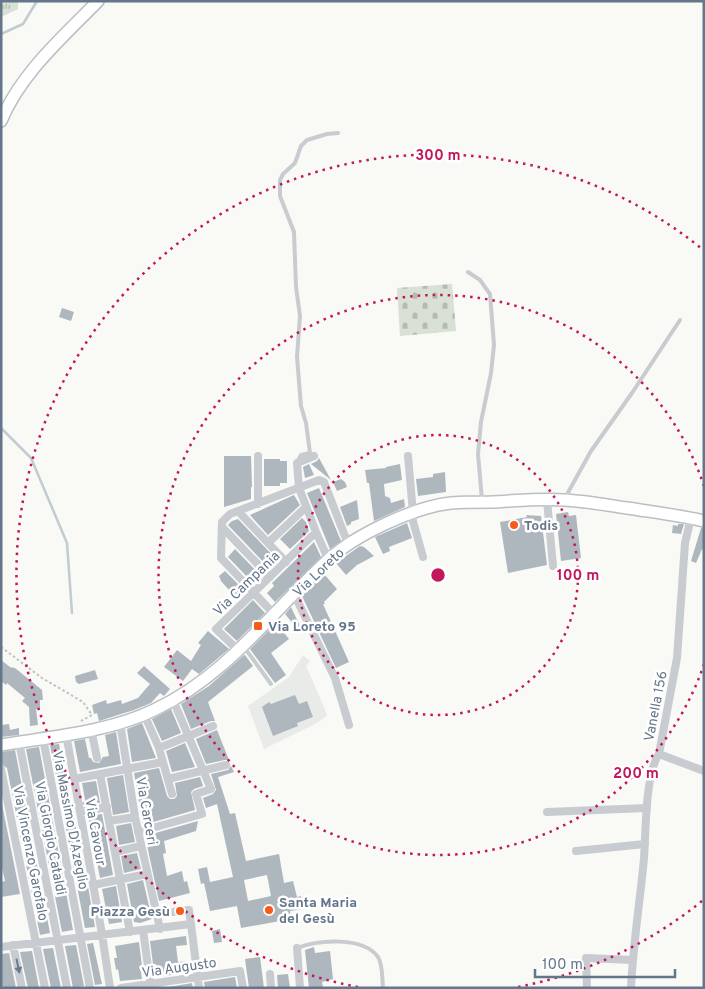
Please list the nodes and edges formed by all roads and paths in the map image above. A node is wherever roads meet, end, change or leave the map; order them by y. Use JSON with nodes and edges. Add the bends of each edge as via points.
{"nodes":[{"id":1,"x":98,"y":1,"type":"edge"},
{"id":2,"x":1,"y":121,"type":"edge"},
{"id":3,"x":338,"y":133,"type":"dead end"},
{"id":4,"x":468,"y":272,"type":"dead end"},
{"id":5,"x":680,"y":320,"type":"dead end"},
{"id":6,"x":258,"y":456,"type":"dead end"},
{"id":7,"x":314,"y":456,"type":"dead end"},
{"id":8,"x":408,"y":456,"type":"dead end"},
{"id":9,"x":297,"y":463,"type":"junction"},
{"id":10,"x":299,"y":488,"type":"junction"},
{"id":11,"x":547,"y":500,"type":"junction"},
{"id":12,"x":564,"y":500,"type":"junction"},
{"id":13,"x":482,"y":502,"type":"junction"},
{"id":14,"x":258,"y":504,"type":"junction"},
{"id":15,"x":306,"y":508,"type":"junction"},
{"id":16,"x":238,"y":511,"type":"junction"},
{"id":17,"x":412,"y":514,"type":"junction"},
{"id":18,"x":691,"y":518,"type":"junction"},
{"id":19,"x":704,"y":521,"type":"edge"},
{"id":20,"x":222,"y":526,"type":"junction"},
{"id":21,"x":316,"y":532,"type":"junction"},
{"id":22,"x":268,"y":543,"type":"junction"},
{"id":23,"x":348,"y":544,"type":"junction"},
{"id":24,"x":423,"y":557,"type":"dead end"},
{"id":25,"x":328,"y":559,"type":"junction"},
{"id":26,"x":286,"y":562,"type":"junction"},
{"id":27,"x":553,"y":566,"type":"dead end"},
{"id":28,"x":270,"y":577,"type":"junction"},
{"id":29,"x":254,"y":592,"type":"junction"},
{"id":30,"x":294,"y":594,"type":"junction"},
{"id":31,"x":274,"y":614,"type":"junction"},
{"id":32,"x":1,"y":647,"type":"edge"},
{"id":33,"x":241,"y":649,"type":"junction"},
{"id":34,"x":271,"y":684,"type":"dead end"},
{"id":35,"x":173,"y":700,"type":"junction"},
{"id":36,"x":144,"y":714,"type":"junction"},
{"id":37,"x":120,"y":723,"type":"junction"},
{"id":38,"x":348,"y":725,"type":"dead end"},
{"id":39,"x":213,"y":726,"type":"dead end"},
{"id":40,"x":91,"y":729,"type":"junction"},
{"id":41,"x":68,"y":734,"type":"junction"},
{"id":42,"x":188,"y":735,"type":"junction"},
{"id":43,"x":43,"y":738,"type":"junction"},
{"id":44,"x":19,"y":742,"type":"junction"},
{"id":45,"x":1,"y":744,"type":"edge"},
{"id":46,"x":158,"y":748,"type":"junction"},
{"id":47,"x":659,"y":754,"type":"junction"},
{"id":48,"x":97,"y":758,"type":"dead end"},
{"id":49,"x":163,"y":762,"type":"junction"},
{"id":50,"x":226,"y":765,"type":"dead end"},
{"id":51,"x":1,"y":769,"type":"edge"},
{"id":52,"x":128,"y":769,"type":"junction"},
{"id":53,"x":203,"y":771,"type":"junction"},
{"id":54,"x":704,"y":771,"type":"edge"},
{"id":55,"x":100,"y":774,"type":"junction"},
{"id":56,"x":74,"y":779,"type":"junction"},
{"id":57,"x":168,"y":779,"type":"junction"},
{"id":58,"x":172,"y":794,"type":"dead end"},
{"id":59,"x":107,"y":806,"type":"junction"},
{"id":60,"x":647,"y":808,"type":"junction"},
{"id":61,"x":80,"y":812,"type":"junction"},
{"id":62,"x":548,"y":812,"type":"dead end"},
{"id":63,"x":135,"y":817,"type":"junction"},
{"id":64,"x":109,"y":821,"type":"junction"},
{"id":65,"x":138,"y":832,"type":"junction"},
{"id":66,"x":645,"y":844,"type":"junction"},
{"id":67,"x":141,"y":846,"type":"junction"},
{"id":68,"x":576,"y":851,"type":"dead end"},
{"id":69,"x":115,"y":852,"type":"junction"},
{"id":70,"x":147,"y":874,"type":"junction"},
{"id":71,"x":120,"y":879,"type":"junction"},
{"id":72,"x":94,"y":884,"type":"junction"},
{"id":73,"x":156,"y":914,"type":"junction"},
{"id":74,"x":191,"y":924,"type":"junction"},
{"id":75,"x":156,"y":929,"type":"junction"},
{"id":76,"x":143,"y":930,"type":"junction"},
{"id":77,"x":130,"y":932,"type":"junction"},
{"id":78,"x":102,"y":934,"type":"junction"},
{"id":79,"x":81,"y":936,"type":"junction"},
{"id":80,"x":59,"y":939,"type":"junction"},
{"id":81,"x":36,"y":942,"type":"junction"},
{"id":82,"x":13,"y":945,"type":"junction"},
{"id":83,"x":1,"y":947,"type":"edge"},
{"id":84,"x":297,"y":948,"type":"joint"},
{"id":85,"x":632,"y":960,"type":"junction"},
{"id":86,"x":270,"y":974,"type":"dead end"},
{"id":87,"x":197,"y":977,"type":"junction"},
{"id":88,"x":151,"y":986,"type":"edge"},
{"id":89,"x":22,"y":988,"type":"edge"},
{"id":90,"x":45,"y":988,"type":"edge"},
{"id":91,"x":67,"y":988,"type":"edge"},
{"id":92,"x":90,"y":988,"type":"edge"},
{"id":93,"x":110,"y":988,"type":"edge"},
{"id":94,"x":121,"y":988,"type":"edge"},
{"id":95,"x":199,"y":988,"type":"edge"},
{"id":96,"x":243,"y":988,"type":"edge"},
{"id":97,"x":271,"y":988,"type":"edge"},
{"id":98,"x":300,"y":988,"type":"edge"},
{"id":99,"x":383,"y":988,"type":"edge"},
{"id":100,"x":587,"y":988,"type":"edge"},
{"id":101,"x":632,"y":988,"type":"edge"}],
"edges":[{"from":1,"to":2,"type":"street","via":[[22,84]]},
{"from":3,"to":9,"type":"lane","via":[[307,140],[301,146],[295,163],[280,180],[280,196],[294,232],[300,316],[297,357],[301,406],[310,453],[301,455]]},
{"from":4,"to":13,"type":"lane","via":[[480,280],[490,294],[494,345],[478,454]]},
{"from":5,"to":12,"type":"lane","via":[[591,451]]},
{"from":6,"to":14,"type":"street"},
{"from":7,"to":9,"type":"street"},
{"from":8,"to":17,"type":"street"},
{"from":9,"to":10,"type":"street"},
{"from":10,"to":14,"type":"street"},
{"from":10,"to":15,"type":"street"},
{"from":10,"to":23,"type":"street","via":[[319,480],[324,482]]},
{"from":11,"to":12,"type":"street","name":"Via Loreto"},
{"from":11,"to":13,"type":"street","name":"Via Loreto"},
{"from":11,"to":27,"type":"street"},
{"from":12,"to":18,"type":"street","name":"Via Loreto"},
{"from":13,"to":17,"type":"street","name":"Via Loreto","via":[[450,503]]},
{"from":14,"to":16,"type":"street"},
{"from":15,"to":21,"type":"street"},
{"from":15,"to":22,"type":"street"},
{"from":16,"to":20,"type":"street","via":[[230,514]]},
{"from":16,"to":22,"type":"street"},
{"from":17,"to":23,"type":"street","name":"Via Loreto","via":[[374,529]]},
{"from":17,"to":24,"type":"street"},
{"from":18,"to":19,"type":"street","name":"Via Loreto"},
{"from":18,"to":47,"type":"street","name":"Vanella 156","via":[[685,543],[677,658]]},
{"from":20,"to":28,"type":"street"},
{"from":20,"to":29,"type":"street","via":[[221,558]]},
{"from":21,"to":25,"type":"street"},
{"from":21,"to":26,"type":"street","name":"Via Campania"},
{"from":22,"to":26,"type":"street"},
{"from":23,"to":25,"type":"street","name":"Via Loreto"},
{"from":25,"to":30,"type":"street","name":"Via Loreto"},
{"from":26,"to":28,"type":"street","name":"Via Campania"},
{"from":28,"to":29,"type":"street","name":"Via Campania"},
{"from":29,"to":31,"type":"street"},
{"from":29,"to":33,"type":"street","name":"Via Campania","via":[[216,629]]},
{"from":30,"to":31,"type":"street","name":"Via Loreto"},
{"from":30,"to":38,"type":"street","via":[[335,678]]},
{"from":31,"to":33,"type":"street","name":"Via Loreto"},
{"from":32,"to":41,"type":"path","via":[[42,678],[83,702],[92,714],[71,728]]},
{"from":33,"to":34,"type":"lane"},
{"from":33,"to":35,"type":"street","name":"Via Loreto"},
{"from":35,"to":36,"type":"street","name":"Via Loreto"},
{"from":35,"to":42,"type":"street"},
{"from":36,"to":37,"type":"street","name":"Via Loreto"},
{"from":36,"to":46,"type":"street"},
{"from":37,"to":40,"type":"street","name":"Via Loreto"},
{"from":37,"to":52,"type":"street","name":"Via Carceri"},
{"from":39,"to":42,"type":"street"},
{"from":40,"to":41,"type":"street","name":"Via Loreto"},
{"from":40,"to":48,"type":"street"},
{"from":41,"to":43,"type":"street","name":"Via Loreto"},
{"from":41,"to":56,"type":"street","name":"Via Cavour"},
{"from":42,"to":46,"type":"street"},
{"from":42,"to":53,"type":"street"},
{"from":43,"to":44,"type":"street","name":"Via Loreto"},
{"from":43,"to":79,"type":"street","name":"Via Massimo D'Azeglio"},
{"from":44,"to":45,"type":"street","name":"Via Loreto"},
{"from":44,"to":80,"type":"street","name":"Via Giorgio Cataldi"},
{"from":46,"to":49,"type":"street"},
{"from":47,"to":54,"type":"street"},
{"from":47,"to":60,"type":"street","name":"Vanella 156","via":[[654,762]]},
{"from":49,"to":52,"type":"street"},
{"from":49,"to":57,"type":"street"},
{"from":50,"to":53,"type":"street"},
{"from":51,"to":81,"type":"street","name":"Via Vincenzo Garofalo"},
{"from":52,"to":55,"type":"street"},
{"from":52,"to":63,"type":"street","name":"Via Carceri"},
{"from":53,"to":57,"type":"street"},
{"from":53,"to":65,"type":"street","via":[[211,789],[196,794],[202,814]]},
{"from":55,"to":56,"type":"street"},
{"from":55,"to":59,"type":"street"},
{"from":56,"to":61,"type":"street","name":"Via Cavour"},
{"from":57,"to":58,"type":"street"},
{"from":59,"to":61,"type":"street"},
{"from":59,"to":64,"type":"street"},
{"from":60,"to":62,"type":"street"},
{"from":60,"to":66,"type":"street","name":"Vanella 156"},
{"from":61,"to":72,"type":"street","name":"Via Cavour"},
{"from":63,"to":64,"type":"street"},
{"from":63,"to":65,"type":"street","name":"Via Carceri"},
{"from":64,"to":69,"type":"street"},
{"from":65,"to":67,"type":"street","name":"Via Carceri"},
{"from":66,"to":68,"type":"street"},
{"from":66,"to":85,"type":"street","name":"Vanella 156"},
{"from":67,"to":69,"type":"street"},
{"from":67,"to":70,"type":"street","name":"Via Carceri"},
{"from":69,"to":71,"type":"street"},
{"from":70,"to":71,"type":"street"},
{"from":70,"to":73,"type":"street","name":"Via Carceri"},
{"from":71,"to":72,"type":"street"},
{"from":71,"to":77,"type":"street"},
{"from":72,"to":78,"type":"street","name":"Via Cavour"},
{"from":73,"to":74,"type":"street","via":[[189,910]]},
{"from":73,"to":75,"type":"street","name":"Via Carceri"},
{"from":74,"to":75,"type":"street"},
{"from":74,"to":87,"type":"street"},
{"from":75,"to":76,"type":"street"},
{"from":76,"to":77,"type":"street"},
{"from":76,"to":88,"type":"street"},
{"from":77,"to":78,"type":"street"},
{"from":78,"to":79,"type":"street"},
{"from":78,"to":93,"type":"street","name":"Via Cavour"},
{"from":79,"to":80,"type":"street"},
{"from":79,"to":92,"type":"street","name":"Via Massimo D'Azeglio"},
{"from":80,"to":81,"type":"street"},
{"from":80,"to":91,"type":"street","name":"Via Giorgio Cataldi"},
{"from":81,"to":82,"type":"street"},
{"from":81,"to":90,"type":"street","name":"Via Vincenzo Garofalo"},
{"from":82,"to":83,"type":"street"},
{"from":82,"to":89,"type":"street","one_way":true},
{"from":84,"to":98,"type":"street"},
{"from":84,"to":99,"type":"lane","via":[[333,942],[369,949],[381,964]]},
{"from":85,"to":100,"type":"street","via":[[586,958]]},
{"from":85,"to":101,"type":"street","name":"Vanella 156"},
{"from":86,"to":97,"type":"street"},
{"from":87,"to":88,"type":"street","name":"Via Augusto"},
{"from":87,"to":95,"type":"street"},
{"from":87,"to":96,"type":"street","name":"Via Augusto","via":[[240,971]]},
{"from":88,"to":94,"type":"street","name":"Via Augusto"}]}
